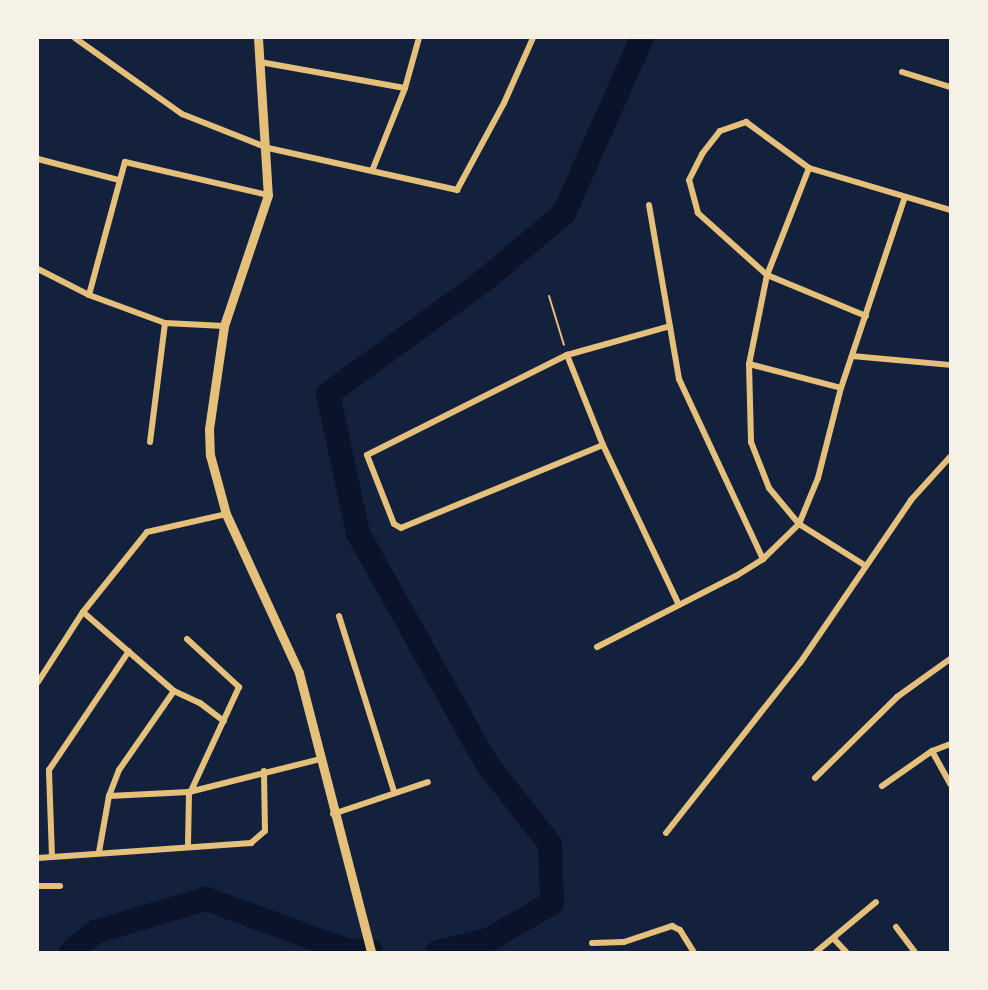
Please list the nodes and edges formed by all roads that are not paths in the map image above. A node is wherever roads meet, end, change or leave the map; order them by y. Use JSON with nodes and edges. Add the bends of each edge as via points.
{"nodes":[{"id":1,"x":75,"y":38,"type":"edge"},
{"id":2,"x":258,"y":38,"type":"edge"},
{"id":3,"x":419,"y":38,"type":"edge"},
{"id":4,"x":533,"y":38,"type":"edge"},
{"id":5,"x":260,"y":62,"type":"junction"},
{"id":6,"x":902,"y":72,"type":"dead end"},
{"id":7,"x":951,"y":87,"type":"edge"},
{"id":8,"x":405,"y":88,"type":"junction"},
{"id":9,"x":268,"y":148,"type":"junction"},
{"id":10,"x":38,"y":159,"type":"edge"},
{"id":11,"x":809,"y":168,"type":"junction"},
{"id":12,"x":372,"y":171,"type":"junction"},
{"id":13,"x":119,"y":180,"type":"junction"},
{"id":14,"x":268,"y":195,"type":"junction"},
{"id":15,"x":905,"y":197,"type":"junction"},
{"id":16,"x":650,"y":205,"type":"dead end"},
{"id":17,"x":951,"y":210,"type":"edge"},
{"id":18,"x":38,"y":269,"type":"edge"},
{"id":19,"x":767,"y":275,"type":"junction"},
{"id":20,"x":89,"y":295,"type":"junction"},
{"id":21,"x":866,"y":316,"type":"junction"},
{"id":22,"x":165,"y":323,"type":"junction"},
{"id":23,"x":224,"y":326,"type":"junction"},
{"id":24,"x":670,"y":326,"type":"junction"},
{"id":25,"x":567,"y":355,"type":"junction"},
{"id":26,"x":852,"y":356,"type":"junction"},
{"id":27,"x":749,"y":364,"type":"junction"},
{"id":28,"x":951,"y":365,"type":"edge"},
{"id":29,"x":841,"y":388,"type":"junction"},
{"id":30,"x":150,"y":442,"type":"dead end"},
{"id":31,"x":603,"y":445,"type":"junction"},
{"id":32,"x":951,"y":457,"type":"edge"},
{"id":33,"x":226,"y":514,"type":"junction"},
{"id":34,"x":799,"y":524,"type":"junction"},
{"id":35,"x":763,"y":559,"type":"junction"},
{"id":36,"x":866,"y":566,"type":"junction"},
{"id":37,"x":679,"y":605,"type":"junction"},
{"id":38,"x":83,"y":612,"type":"junction"},
{"id":39,"x":339,"y":616,"type":"dead end"},
{"id":40,"x":187,"y":639,"type":"dead end"},
{"id":41,"x":597,"y":647,"type":"dead end"},
{"id":42,"x":129,"y":651,"type":"junction"},
{"id":43,"x":951,"y":659,"type":"edge"},
{"id":44,"x":38,"y":682,"type":"edge"},
{"id":45,"x":174,"y":691,"type":"junction"},
{"id":46,"x":224,"y":721,"type":"junction"},
{"id":47,"x":951,"y":744,"type":"edge"},
{"id":48,"x":932,"y":751,"type":"junction"},
{"id":49,"x":320,"y":759,"type":"junction"},
{"id":50,"x":264,"y":771,"type":"junction"},
{"id":51,"x":816,"y":778,"type":"dead end"},
{"id":52,"x":428,"y":782,"type":"dead end"},
{"id":53,"x":951,"y":784,"type":"edge"},
{"id":54,"x":882,"y":786,"type":"dead end"},
{"id":55,"x":190,"y":791,"type":"junction"},
{"id":56,"x":394,"y":791,"type":"junction"},
{"id":57,"x":109,"y":796,"type":"junction"},
{"id":58,"x":333,"y":814,"type":"junction"},
{"id":59,"x":666,"y":833,"type":"dead end"},
{"id":60,"x":188,"y":845,"type":"junction"},
{"id":61,"x":99,"y":852,"type":"junction"},
{"id":62,"x":52,"y":857,"type":"junction"},
{"id":63,"x":38,"y":858,"type":"edge"},
{"id":64,"x":38,"y":886,"type":"edge"},
{"id":65,"x":60,"y":886,"type":"dead end"},
{"id":66,"x":876,"y":902,"type":"dead end"},
{"id":67,"x":896,"y":927,"type":"dead end"},
{"id":68,"x":834,"y":939,"type":"junction"},
{"id":69,"x":592,"y":943,"type":"dead end"},
{"id":70,"x":371,"y":952,"type":"edge"},
{"id":71,"x":694,"y":952,"type":"edge"},
{"id":72,"x":816,"y":952,"type":"edge"},
{"id":73,"x":846,"y":952,"type":"edge"},
{"id":74,"x":915,"y":952,"type":"edge"}],
"edges":[{"from":1,"to":9,"type":"street","via":[[182,114]]},
{"from":2,"to":5,"type":"street"},
{"from":3,"to":8,"type":"street"},
{"from":4,"to":12,"type":"street","via":[[504,103],[457,190]]},
{"from":5,"to":8,"type":"street"},
{"from":5,"to":9,"type":"street"},
{"from":6,"to":7,"type":"street"},
{"from":8,"to":12,"type":"street"},
{"from":9,"to":12,"type":"street"},
{"from":9,"to":14,"type":"street"},
{"from":10,"to":13,"type":"street"},
{"from":11,"to":15,"type":"street"},
{"from":11,"to":19,"type":"street"},
{"from":11,"to":19,"type":"street","via":[[746,122],[720,131],[689,180],[698,213]]},
{"from":13,"to":14,"type":"street","via":[[123,164],[128,162],[180,178]]},
{"from":13,"to":20,"type":"street"},
{"from":14,"to":23,"type":"street"},
{"from":15,"to":17,"type":"street"},
{"from":15,"to":21,"type":"street"},
{"from":16,"to":24,"type":"street"},
{"from":18,"to":20,"type":"street"},
{"from":19,"to":21,"type":"street"},
{"from":19,"to":27,"type":"street"},
{"from":20,"to":22,"type":"street"},
{"from":21,"to":26,"type":"street"},
{"from":22,"to":23,"type":"street"},
{"from":22,"to":30,"type":"street"},
{"from":23,"to":33,"type":"street","via":[[209,429],[210,455]]},
{"from":24,"to":25,"type":"street"},
{"from":24,"to":35,"type":"street","via":[[679,380]]},
{"from":25,"to":31,"type":"street"},
{"from":25,"to":31,"type":"street","via":[[369,451],[368,462],[394,524],[400,528]]},
{"from":26,"to":28,"type":"street"},
{"from":26,"to":29,"type":"street"},
{"from":27,"to":29,"type":"street"},
{"from":27,"to":34,"type":"street","via":[[751,442],[769,488]]},
{"from":29,"to":34,"type":"street","via":[[818,478]]},
{"from":31,"to":37,"type":"street"},
{"from":32,"to":36,"type":"street","via":[[911,500]]},
{"from":33,"to":38,"type":"street","via":[[147,532]]},
{"from":33,"to":49,"type":"street","via":[[299,673]]},
{"from":34,"to":35,"type":"street"},
{"from":34,"to":36,"type":"street"},
{"from":35,"to":37,"type":"street"},
{"from":36,"to":59,"type":"street","via":[[800,663]]},
{"from":37,"to":41,"type":"street"},
{"from":38,"to":42,"type":"street"},
{"from":38,"to":44,"type":"street"},
{"from":39,"to":56,"type":"street"},
{"from":40,"to":46,"type":"street","via":[[239,687]]},
{"from":42,"to":45,"type":"street"},
{"from":42,"to":62,"type":"street","via":[[49,770]]},
{"from":43,"to":51,"type":"street","via":[[897,697]]},
{"from":45,"to":46,"type":"street"},
{"from":45,"to":57,"type":"street","via":[[144,730]]},
{"from":46,"to":55,"type":"street"},
{"from":47,"to":48,"type":"street"},
{"from":48,"to":53,"type":"street"},
{"from":48,"to":54,"type":"street"},
{"from":49,"to":50,"type":"street"},
{"from":49,"to":58,"type":"street"},
{"from":50,"to":55,"type":"street"},
{"from":50,"to":60,"type":"street","via":[[266,831],[260,838],[251,843]]},
{"from":52,"to":56,"type":"street"},
{"from":55,"to":57,"type":"street"},
{"from":55,"to":60,"type":"street"},
{"from":56,"to":58,"type":"street"},
{"from":57,"to":61,"type":"street"},
{"from":58,"to":70,"type":"street"},
{"from":60,"to":61,"type":"street"},
{"from":61,"to":62,"type":"street"},
{"from":62,"to":63,"type":"street"},
{"from":64,"to":65,"type":"street"},
{"from":66,"to":68,"type":"street"},
{"from":67,"to":74,"type":"street"},
{"from":68,"to":72,"type":"street"},
{"from":68,"to":73,"type":"street"},
{"from":69,"to":71,"type":"street","via":[[624,942],[672,926],[680,930]]}]}
